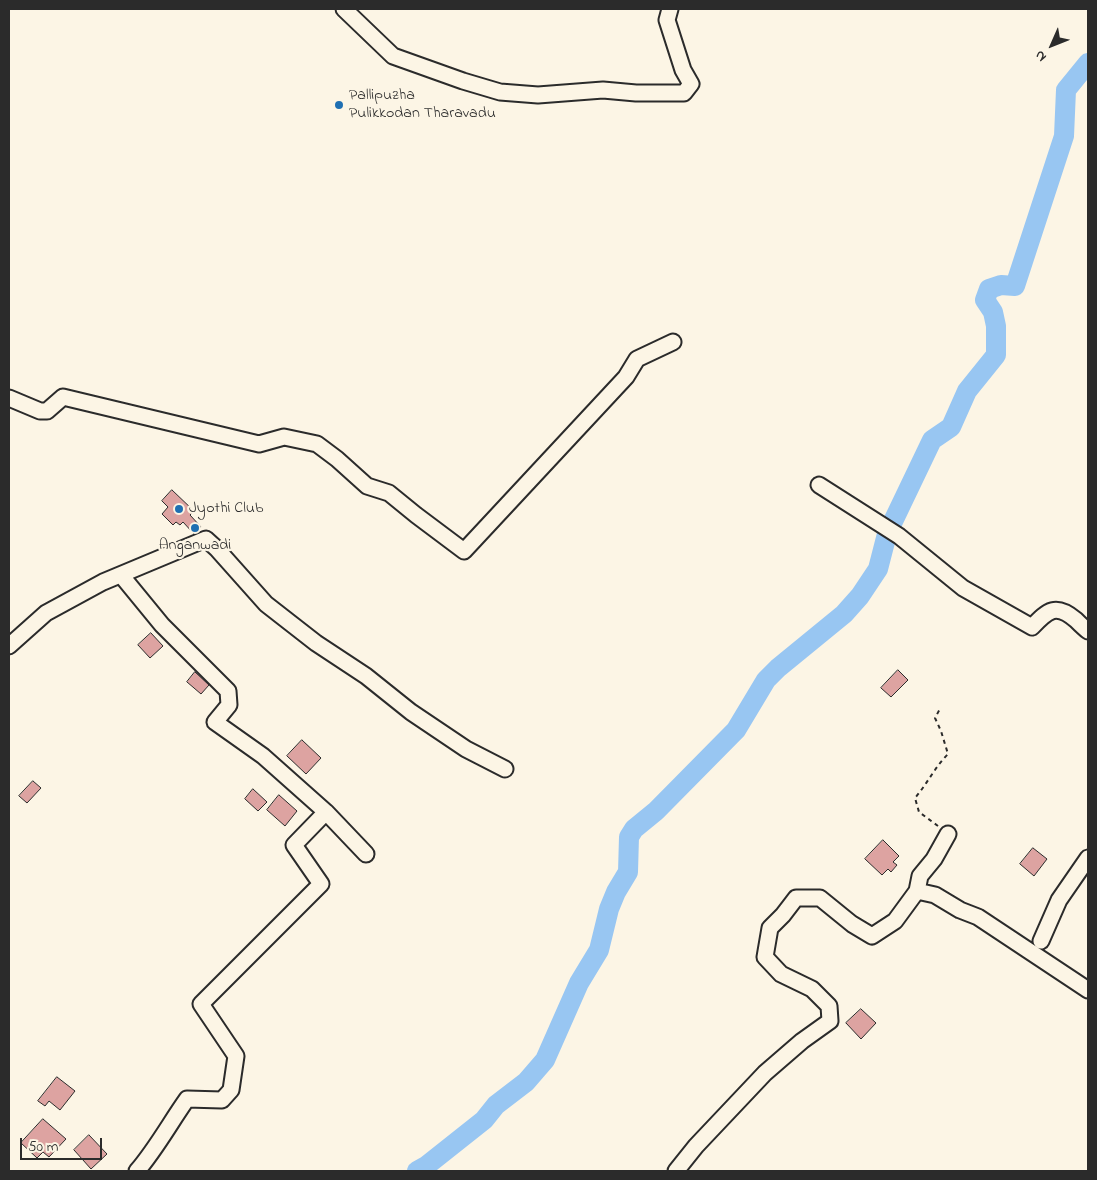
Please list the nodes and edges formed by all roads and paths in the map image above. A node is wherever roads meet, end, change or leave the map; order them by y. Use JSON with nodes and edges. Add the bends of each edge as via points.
{"nodes":[{"id":1,"x":344,"y":9,"type":"edge"},
{"id":2,"x":670,"y":9,"type":"edge"},
{"id":3,"x":673,"y":342,"type":"dead end"},
{"id":4,"x":9,"y":398,"type":"edge"},
{"id":5,"x":818,"y":485,"type":"dead end"},
{"id":6,"x":121,"y":575,"type":"junction"},
{"id":7,"x":1088,"y":631,"type":"edge"},
{"id":8,"x":9,"y":646,"type":"edge"},
{"id":9,"x":941,"y":707,"type":"dead end"},
{"id":10,"x":505,"y":769,"type":"dead end"},
{"id":11,"x":326,"y":812,"type":"junction"},
{"id":12,"x":948,"y":834,"type":"joint"},
{"id":13,"x":366,"y":854,"type":"dead end"},
{"id":14,"x":1088,"y":858,"type":"edge"},
{"id":15,"x":917,"y":891,"type":"junction"},
{"id":16,"x":1041,"y":941,"type":"dead end"},
{"id":17,"x":1088,"y":990,"type":"edge"},
{"id":18,"x":137,"y":1171,"type":"edge"},
{"id":19,"x":676,"y":1171,"type":"edge"}],
"edges":[{"from":1,"to":2,"type":"street","via":[[393,56],[500,92],[538,95],[603,90],[684,93],[691,84],[683,70],[667,20]]},
{"from":3,"to":4,"type":"street","via":[[637,359],[626,378],[464,551],[389,493],[367,486],[317,444],[284,437],[259,444],[63,397],[47,411]]},
{"from":5,"to":7,"type":"street","via":[[900,536],[963,588],[1032,627],[1050,611],[1060,610]]},
{"from":6,"to":8,"type":"street","via":[[46,613]]},
{"from":6,"to":10,"type":"street","via":[[206,539],[266,604],[316,643],[466,749]]},
{"from":6,"to":11,"type":"street","via":[[162,624],[228,691],[229,705],[215,722],[264,756]]},
{"from":9,"to":12,"type":"path","via":[[934,718],[942,731],[948,754],[915,798],[920,812]]},
{"from":11,"to":13,"type":"street"},
{"from":11,"to":18,"type":"street","via":[[294,845],[321,884],[201,1004],[236,1056],[230,1090],[222,1100],[187,1099]]},
{"from":12,"to":15,"type":"street","via":[[920,876]]},
{"from":14,"to":16,"type":"street","via":[[1058,900]]},
{"from":15,"to":17,"type":"street","via":[[935,895],[978,917]]},
{"from":15,"to":19,"type":"street","via":[[895,922],[872,936],[820,898],[796,898],[770,928],[765,957],[781,974],[812,989],[829,1006],[830,1021],[802,1040],[765,1073]]}]}
